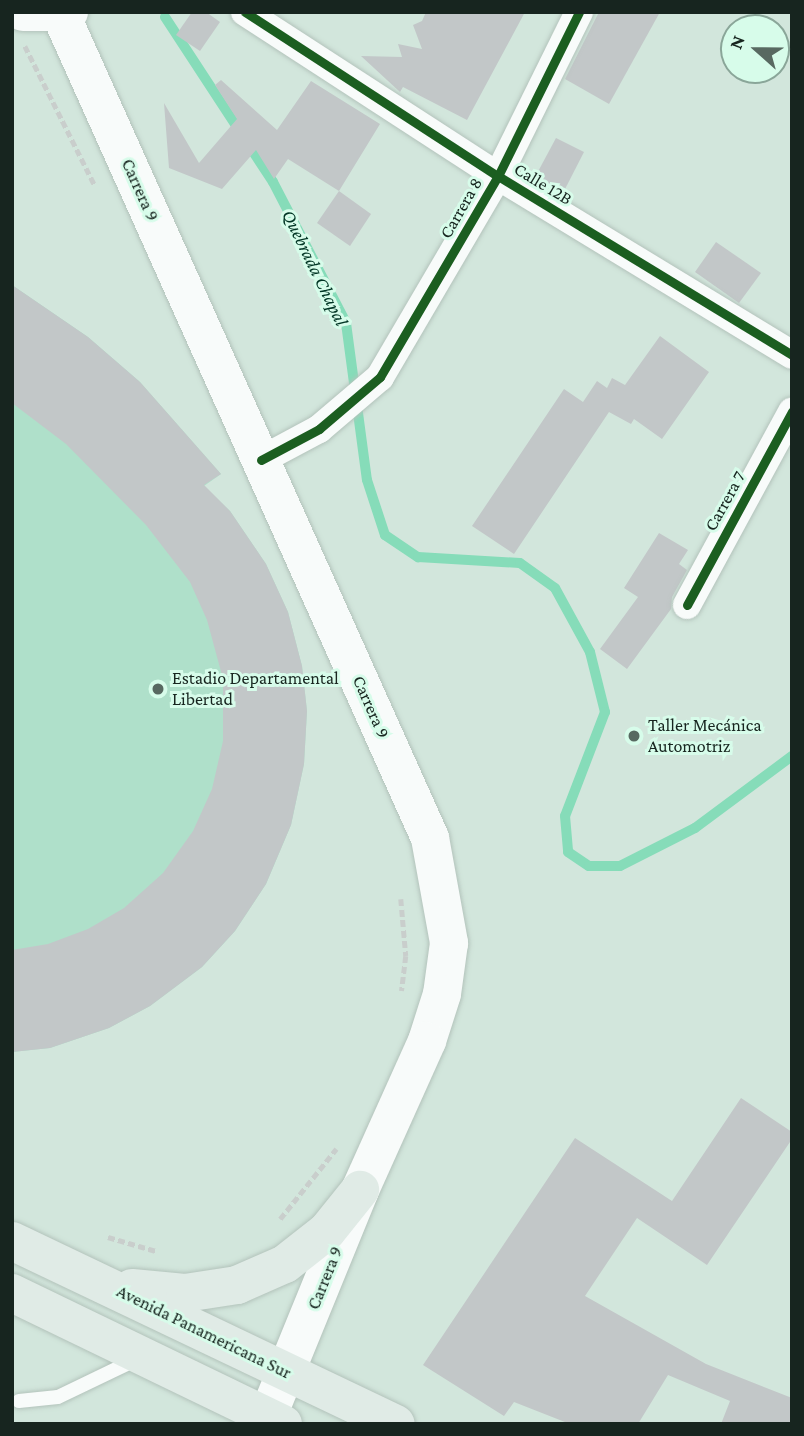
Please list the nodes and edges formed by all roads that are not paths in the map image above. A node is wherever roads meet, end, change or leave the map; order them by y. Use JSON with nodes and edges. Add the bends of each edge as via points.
{"nodes":[{"id":1,"x":245,"y":12,"type":"edge"},
{"id":2,"x":579,"y":12,"type":"edge"},
{"id":3,"x":36,"y":17,"type":"edge"},
{"id":4,"x":498,"y":176,"type":"junction"},
{"id":5,"x":792,"y":355,"type":"edge"},
{"id":6,"x":792,"y":412,"type":"edge"},
{"id":7,"x":261,"y":460,"type":"junction"},
{"id":8,"x":687,"y":605,"type":"dead end"},
{"id":9,"x":360,"y":1190,"type":"junction"},
{"id":10,"x":12,"y":1241,"type":"edge"},
{"id":11,"x":82,"y":1274,"type":"junction"},
{"id":12,"x":12,"y":1293,"type":"edge"},
{"id":13,"x":143,"y":1356,"type":"junction"},
{"id":14,"x":287,"y":1372,"type":"junction"},
{"id":15,"x":19,"y":1401,"type":"dead end"},
{"id":16,"x":272,"y":1421,"type":"edge"},
{"id":17,"x":396,"y":1424,"type":"edge"}],
"edges":[{"from":1,"to":4,"type":"street","name":"Calle 12B"},
{"from":2,"to":4,"type":"street","name":"Carrera 8"},
{"from":3,"to":7,"type":"main road","name":"Carrera 9"},
{"from":4,"to":5,"type":"street","name":"Calle 12B"},
{"from":4,"to":7,"type":"street","name":"Carrera 8","via":[[380,377],[319,429]]},
{"from":6,"to":8,"type":"street","name":"Carrera 7"},
{"from":7,"to":9,"type":"main road","name":"Carrera 9","via":[[430,838],[449,943],[442,994],[427,1041]]},
{"from":9,"to":11,"type":"main road","via":[[327,1231],[296,1255],[237,1285],[186,1293],[133,1288]]},
{"from":9,"to":14,"type":"main road","name":"Carrera 9"},
{"from":10,"to":11,"type":"main road","name":"Avenida Panamericana Sur"},
{"from":11,"to":14,"type":"main road","name":"Avenida Panamericana Sur"},
{"from":12,"to":13,"type":"main road"},
{"from":13,"to":15,"type":"lane","via":[[58,1397]]},
{"from":13,"to":16,"type":"main road"},
{"from":14,"to":16,"type":"main road","name":"Carrera 9"},
{"from":14,"to":17,"type":"main road","name":"Avenida Panamericana Sur"}]}
